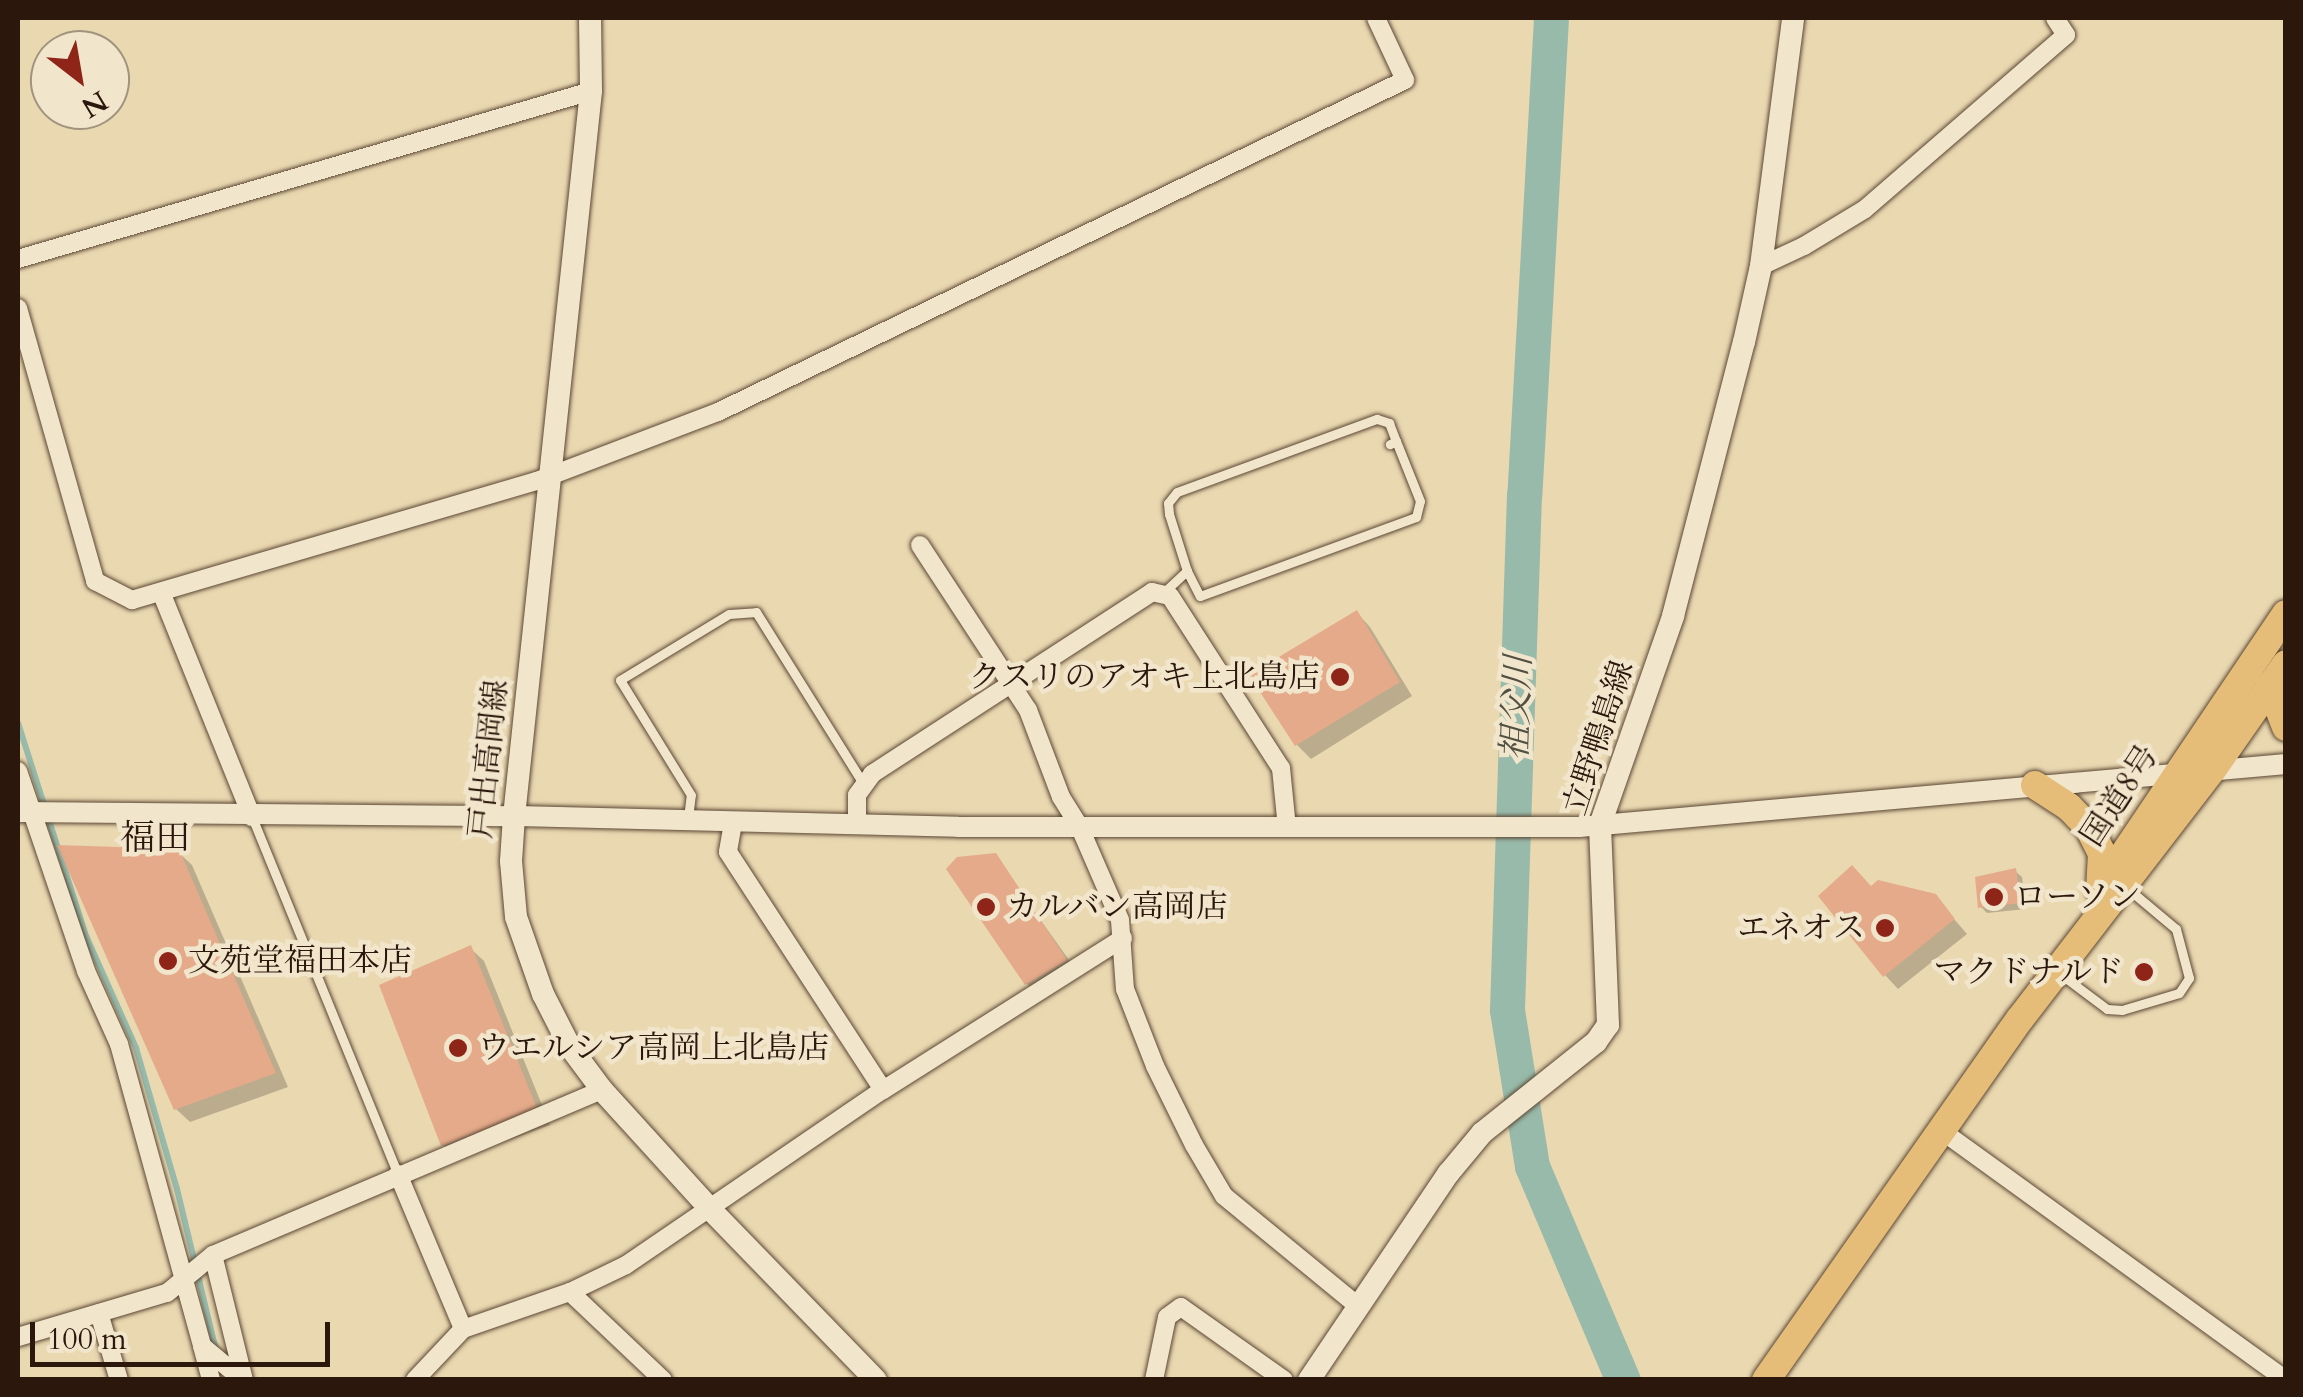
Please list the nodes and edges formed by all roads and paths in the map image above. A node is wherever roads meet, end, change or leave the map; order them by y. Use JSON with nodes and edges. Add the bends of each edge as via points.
{"nodes":[{"id":1,"x":590,"y":18,"type":"edge"},
{"id":2,"x":1376,"y":18,"type":"edge"},
{"id":3,"x":1793,"y":18,"type":"edge"},
{"id":4,"x":2055,"y":18,"type":"edge"},
{"id":5,"x":591,"y":91,"type":"junction"},
{"id":6,"x":18,"y":259,"type":"edge"},
{"id":7,"x":1761,"y":266,"type":"junction"},
{"id":8,"x":18,"y":308,"type":"edge"},
{"id":9,"x":554,"y":476,"type":"junction"},
{"id":10,"x":920,"y":545,"type":"dead end"},
{"id":11,"x":1186,"y":571,"type":"junction"},
{"id":12,"x":161,"y":592,"type":"junction"},
{"id":13,"x":1163,"y":593,"type":"junction"},
{"id":14,"x":2286,"y":614,"type":"edge"},
{"id":15,"x":798,"y":651,"type":"dead end"},
{"id":16,"x":785,"y":659,"type":"junction"},
{"id":17,"x":2278,"y":675,"type":"edge"},
{"id":18,"x":1014,"y":684,"type":"junction"},
{"id":19,"x":2286,"y":727,"type":"edge"},
{"id":20,"x":2286,"y":764,"type":"edge"},
{"id":21,"x":2212,"y":770,"type":"junction"},
{"id":22,"x":18,"y":771,"type":"edge"},
{"id":23,"x":2175,"y":774,"type":"junction"},
{"id":24,"x":864,"y":785,"type":"junction"},
{"id":25,"x":2035,"y":785,"type":"junction"},
{"id":26,"x":24,"y":812,"type":"edge"},
{"id":27,"x":514,"y":816,"type":"junction"},
{"id":28,"x":252,"y":817,"type":"junction"},
{"id":29,"x":688,"y":822,"type":"junction"},
{"id":30,"x":733,"y":823,"type":"junction"},
{"id":31,"x":858,"y":825,"type":"junction"},
{"id":32,"x":1590,"y":826,"type":"junction"},
{"id":33,"x":1080,"y":828,"type":"junction"},
{"id":34,"x":1287,"y":828,"type":"junction"},
{"id":35,"x":2112,"y":888,"type":"junction"},
{"id":36,"x":1124,"y":938,"type":"junction"},
{"id":37,"x":2057,"y":972,"type":"junction"},
{"id":38,"x":2020,"y":1020,"type":"junction"},
{"id":39,"x":602,"y":1090,"type":"junction"},
{"id":40,"x":883,"y":1090,"type":"junction"},
{"id":41,"x":1942,"y":1131,"type":"junction"},
{"id":42,"x":398,"y":1174,"type":"junction"},
{"id":43,"x":712,"y":1211,"type":"junction"},
{"id":44,"x":198,"y":1266,"type":"junction"},
{"id":45,"x":570,"y":1292,"type":"junction"},
{"id":46,"x":1359,"y":1307,"type":"junction"},
{"id":47,"x":99,"y":1314,"type":"junction"},
{"id":48,"x":462,"y":1328,"type":"junction"},
{"id":49,"x":18,"y":1338,"type":"edge"},
{"id":50,"x":206,"y":1350,"type":"junction"},
{"id":51,"x":864,"y":1375,"type":"edge"},
{"id":52,"x":2284,"y":1379,"type":"edge"},
{"id":53,"x":119,"y":1380,"type":"edge"},
{"id":54,"x":210,"y":1380,"type":"edge"},
{"id":55,"x":415,"y":1380,"type":"edge"},
{"id":56,"x":662,"y":1380,"type":"edge"},
{"id":57,"x":1154,"y":1380,"type":"edge"},
{"id":58,"x":1284,"y":1380,"type":"edge"},
{"id":59,"x":1309,"y":1380,"type":"edge"},
{"id":60,"x":1766,"y":1380,"type":"edge"}],
"edges":[{"from":1,"to":5,"type":"main road","name":"戸出高岡線"},
{"from":2,"to":9,"type":"street","via":[[1404,80],[718,412]]},
{"from":3,"to":7,"type":"main road","name":"立野鴨島線"},
{"from":4,"to":7,"type":"street","via":[[2066,35],[1865,209]]},
{"from":5,"to":6,"type":"street"},
{"from":5,"to":9,"type":"main road","name":"戸出高岡線"},
{"from":7,"to":32,"type":"main road","name":"立野鴨島線","via":[[1673,616]]},
{"from":8,"to":12,"type":"street","via":[[94,581],[132,600]]},
{"from":9,"to":12,"type":"street"},
{"from":9,"to":27,"type":"main road","name":"戸出高岡線"},
{"from":10,"to":18,"type":"street","via":[[928,568]]},
{"from":11,"to":11,"type":"lane","via":[[1169,514],[1177,492],[1377,419],[1389,423],[1420,500],[1416,517],[1200,596]]},
{"from":11,"to":13,"type":"lane"},
{"from":12,"to":28,"type":"street"},
{"from":13,"to":18,"type":"street","via":[[1143,596]]},
{"from":13,"to":34,"type":"street","via":[[1281,768]]},
{"from":14,"to":23,"type":"highway","name":"国道8号"},
{"from":15,"to":16,"type":"lane"},
{"from":16,"to":24,"type":"lane"},
{"from":16,"to":29,"type":"lane","via":[[756,612],[729,614],[620,680],[691,795]]},
{"from":17,"to":19,"type":"highway"},
{"from":17,"to":21,"type":"highway","name":"国道8号"},
{"from":18,"to":24,"type":"street"},
{"from":18,"to":33,"type":"street"},
{"from":20,"to":21,"type":"street"},
{"from":21,"to":23,"type":"street"},
{"from":21,"to":35,"type":"highway","name":"国道8号"},
{"from":22,"to":26,"type":"street"},
{"from":23,"to":25,"type":"street"},
{"from":23,"to":35,"type":"highway","name":"国道8号"},
{"from":24,"to":31,"type":"street","via":[[857,795]]},
{"from":25,"to":32,"type":"street"},
{"from":25,"to":35,"type":"highway","via":[[2089,828]]},
{"from":26,"to":28,"type":"street"},
{"from":26,"to":44,"type":"street","via":[[119,1044]]},
{"from":27,"to":28,"type":"street"},
{"from":27,"to":29,"type":"street"},
{"from":27,"to":39,"type":"main road","name":"戸出高岡線","via":[[516,917],[543,994]]},
{"from":28,"to":42,"type":"lane"},
{"from":29,"to":30,"type":"street"},
{"from":30,"to":31,"type":"street"},
{"from":30,"to":40,"type":"street","via":[[728,852]]},
{"from":31,"to":33,"type":"street"},
{"from":32,"to":34,"type":"street"},
{"from":32,"to":46,"type":"main road","name":"立野鴨島線","via":[[1608,1025],[1596,1042],[1482,1133]]},
{"from":33,"to":34,"type":"street"},
{"from":33,"to":36,"type":"street"},
{"from":35,"to":37,"type":"highway","name":"国道8号"},
{"from":35,"to":37,"type":"lane","via":[[2176,929],[2189,978],[2179,993],[2122,1010],[2108,1009]]},
{"from":35,"to":38,"type":"highway","name":"国道8号"},
{"from":36,"to":40,"type":"street"},
{"from":36,"to":46,"type":"street","via":[[1125,989],[1154,1066],[1224,1196]]},
{"from":37,"to":38,"type":"highway","name":"国道8号"},
{"from":38,"to":41,"type":"highway","name":"国道8号"},
{"from":39,"to":42,"type":"street"},
{"from":39,"to":43,"type":"main road","name":"戸出高岡線"},
{"from":40,"to":43,"type":"street"},
{"from":41,"to":52,"type":"street"},
{"from":41,"to":60,"type":"highway","name":"国道8号"},
{"from":42,"to":44,"type":"street"},
{"from":42,"to":48,"type":"street"},
{"from":43,"to":45,"type":"street"},
{"from":43,"to":51,"type":"main road","name":"戸出高岡線"},
{"from":44,"to":47,"type":"street","via":[[167,1293]]},
{"from":44,"to":50,"type":"street"},
{"from":44,"to":50,"type":"street","via":[[244,1380]]},
{"from":45,"to":48,"type":"street"},
{"from":45,"to":56,"type":"street"},
{"from":46,"to":59,"type":"main road","name":"立野鴨島線"},
{"from":47,"to":49,"type":"street"},
{"from":47,"to":53,"type":"street"},
{"from":48,"to":55,"type":"street"},
{"from":50,"to":54,"type":"street"},
{"from":57,"to":58,"type":"street","via":[[1168,1316],[1181,1307]]}]}
